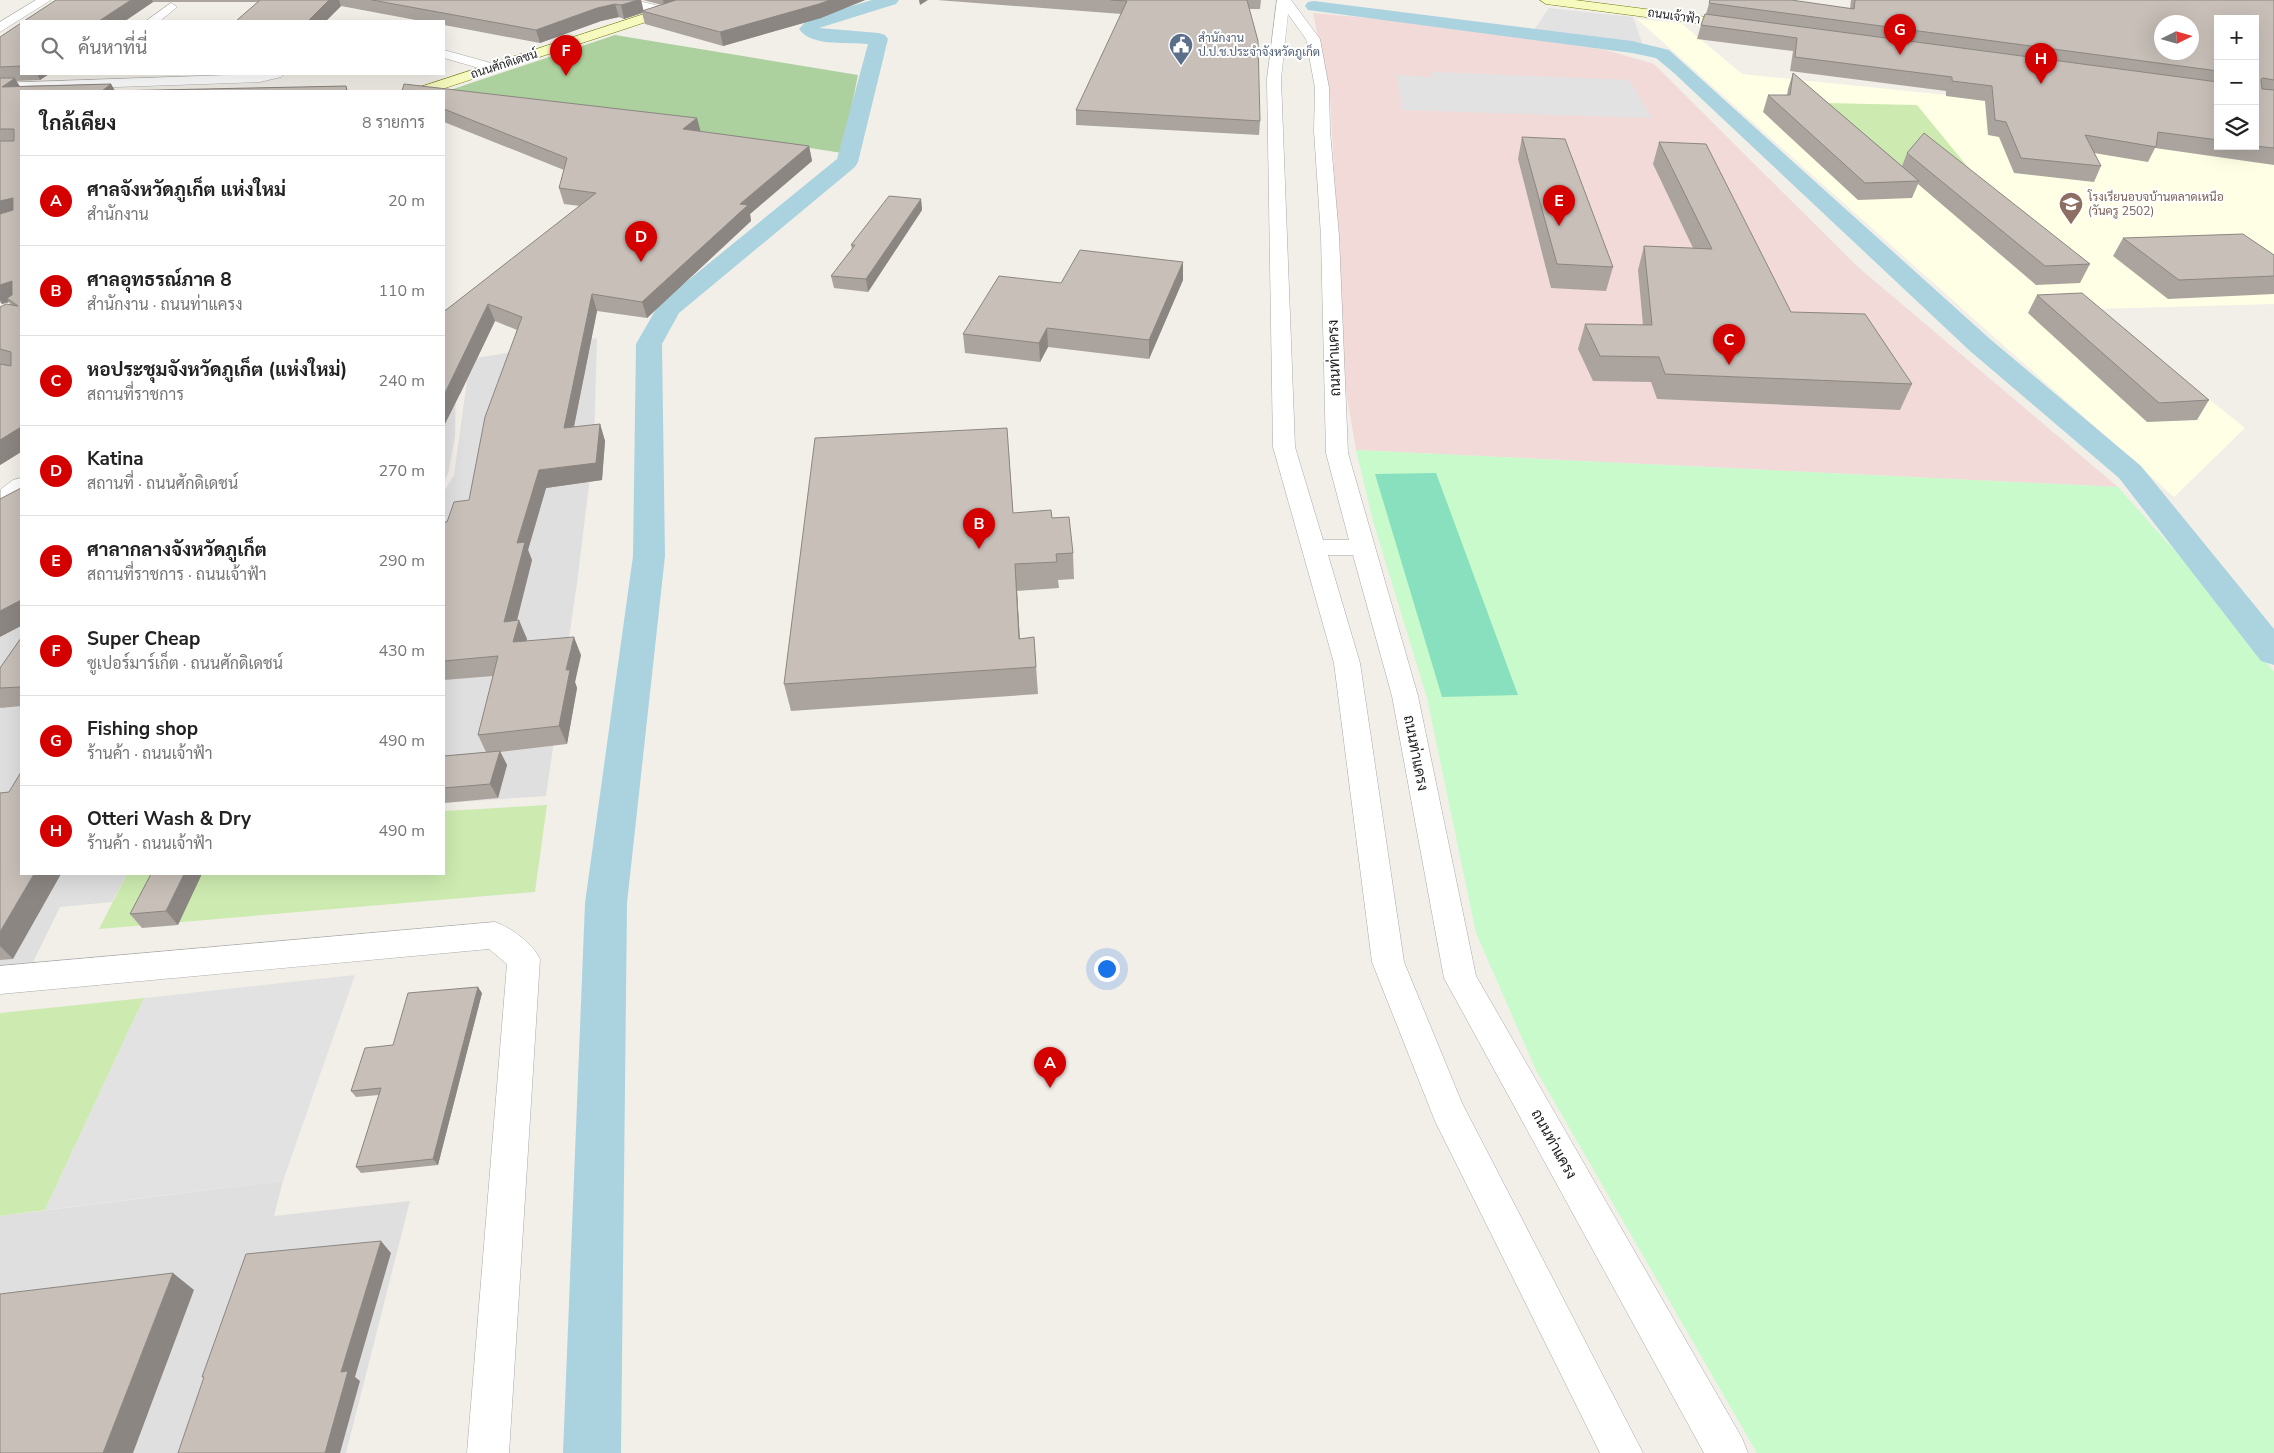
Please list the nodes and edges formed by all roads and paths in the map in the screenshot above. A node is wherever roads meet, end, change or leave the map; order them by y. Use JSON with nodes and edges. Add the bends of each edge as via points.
{"nodes":[{"id":1,"x":45,"y":0,"type":"edge"},
{"id":2,"x":620,"y":0,"type":"edge"},
{"id":3,"x":700,"y":0,"type":"edge"},
{"id":4,"x":1283,"y":0,"type":"edge"},
{"id":5,"x":1546,"y":0,"type":"edge"},
{"id":6,"x":171,"y":7,"type":"dead end"},
{"id":7,"x":661,"y":7,"type":"edge"},
{"id":8,"x":153,"y":20,"type":"edge"},
{"id":9,"x":0,"y":28,"type":"edge"},
{"id":10,"x":1756,"y":28,"type":"edge"},
{"id":11,"x":445,"y":54,"type":"edge"},
{"id":12,"x":493,"y":68,"type":"junction"},
{"id":13,"x":81,"y":75,"type":"edge"},
{"id":14,"x":272,"y":75,"type":"edge"},
{"id":15,"x":68,"y":84,"type":"junction"},
{"id":16,"x":0,"y":87,"type":"edge"},
{"id":17,"x":425,"y":90,"type":"edge"},
{"id":18,"x":1364,"y":547,"type":"junction"},
{"id":19,"x":1312,"y":548,"type":"junction"},
{"id":20,"x":0,"y":980,"type":"edge"},
{"id":21,"x":488,"y":1453,"type":"edge"},
{"id":22,"x":1622,"y":1453,"type":"edge"},
{"id":23,"x":1727,"y":1453,"type":"edge"}],
"edges":[{"from":1,"to":9,"type":"street"},
{"from":2,"to":7,"type":"street"},
{"from":3,"to":7,"type":"main road","name":"ถนนศักดิเดชน์"},
{"from":4,"to":18,"type":"street","name":"ถนนท่าแครง","via":[[1313,39],[1322,88],[1337,453]]},
{"from":4,"to":19,"type":"street","name":"ถนนท่าแครง","via":[[1274,79],[1284,447]]},
{"from":5,"to":10,"type":"main road","name":"ถนนเจ้าฟ้า"},
{"from":6,"to":8,"type":"street"},
{"from":7,"to":12,"type":"main road","name":"ถนนศักดิเดชน์"},
{"from":11,"to":12,"type":"street"},
{"from":12,"to":17,"type":"main road","name":"ถนนศักดิเดชน์"},
{"from":13,"to":15,"type":"street"},
{"from":14,"to":15,"type":"street"},
{"from":15,"to":16,"type":"street"},
{"from":18,"to":19,"type":"street"},
{"from":18,"to":23,"type":"street","name":"ถนนท่าแครง","via":[[1405,696],[1460,978]]},
{"from":19,"to":22,"type":"street","name":"ถนนท่าแครง","via":[[1347,663],[1388,962],[1447,1110]]},
{"from":20,"to":21,"type":"street","via":[[495,935],[524,959]]}]}
